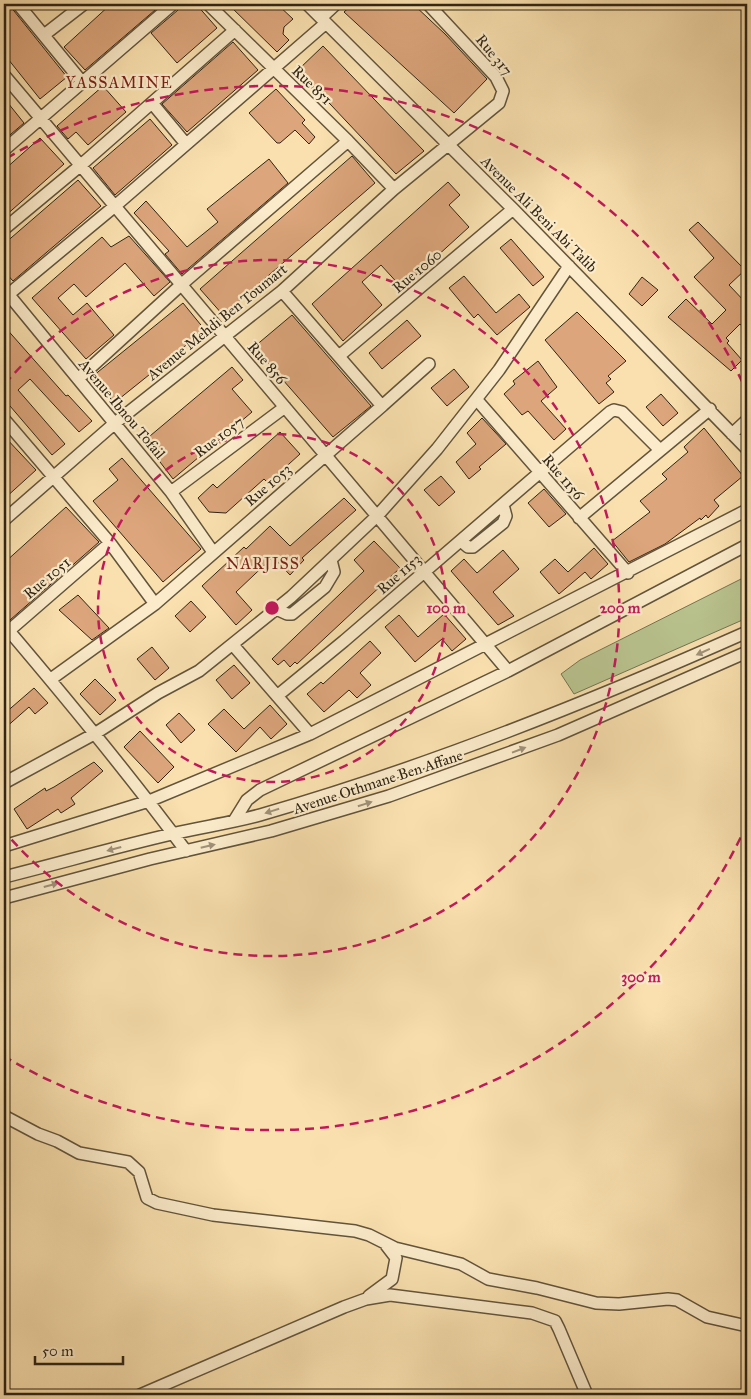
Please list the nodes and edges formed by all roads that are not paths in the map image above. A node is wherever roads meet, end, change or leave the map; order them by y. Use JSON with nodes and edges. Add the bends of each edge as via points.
{"nodes":[{"id":1,"x":18,"y":4,"type":"edge"},
{"id":2,"x":84,"y":4,"type":"edge"},
{"id":3,"x":173,"y":4,"type":"edge"},
{"id":4,"x":208,"y":4,"type":"edge"},
{"id":5,"x":307,"y":4,"type":"edge"},
{"id":6,"x":336,"y":4,"type":"edge"},
{"id":7,"x":428,"y":4,"type":"edge"},
{"id":8,"x":324,"y":20,"type":"junction"},
{"id":9,"x":235,"y":30,"type":"junction"},
{"id":10,"x":44,"y":35,"type":"junction"},
{"id":11,"x":274,"y":69,"type":"junction"},
{"id":12,"x":4,"y":75,"type":"edge"},
{"id":13,"x":82,"y":82,"type":"junction"},
{"id":14,"x":152,"y":103,"type":"junction"},
{"id":15,"x":41,"y":119,"type":"junction"},
{"id":16,"x":348,"y":141,"type":"junction"},
{"id":17,"x":186,"y":144,"type":"junction"},
{"id":18,"x":448,"y":144,"type":"junction"},
{"id":19,"x":4,"y":150,"type":"edge"},
{"id":20,"x":81,"y":165,"type":"junction"},
{"id":21,"x":394,"y":189,"type":"junction"},
{"id":22,"x":115,"y":206,"type":"junction"},
{"id":23,"x":513,"y":209,"type":"junction"},
{"id":24,"x":4,"y":229,"type":"edge"},
{"id":25,"x":569,"y":266,"type":"junction"},
{"id":26,"x":182,"y":284,"type":"junction"},
{"id":27,"x":282,"y":291,"type":"junction"},
{"id":28,"x":5,"y":294,"type":"edge"},
{"id":29,"x":225,"y":336,"type":"junction"},
{"id":30,"x":340,"y":356,"type":"junction"},
{"id":31,"x":429,"y":364,"type":"dead end"},
{"id":32,"x":78,"y":378,"type":"junction"},
{"id":33,"x":477,"y":400,"type":"junction"},
{"id":34,"x":382,"y":406,"type":"junction"},
{"id":35,"x":285,"y":407,"type":"junction"},
{"id":36,"x":710,"y":409,"type":"junction"},
{"id":37,"x":4,"y":419,"type":"edge"},
{"id":38,"x":747,"y":420,"type":"edge"},
{"id":39,"x":115,"y":423,"type":"junction"},
{"id":40,"x":732,"y":434,"type":"junction"},
{"id":41,"x":747,"y":449,"type":"edge"},
{"id":42,"x":660,"y":450,"type":"junction"},
{"id":43,"x":326,"y":455,"type":"junction"},
{"id":44,"x":540,"y":474,"type":"junction"},
{"id":45,"x":54,"y":478,"type":"junction"},
{"id":46,"x":171,"y":492,"type":"junction"},
{"id":47,"x":747,"y":510,"type":"edge"},
{"id":48,"x":378,"y":515,"type":"junction"},
{"id":49,"x":579,"y":518,"type":"junction"},
{"id":50,"x":4,"y":520,"type":"edge"},
{"id":51,"x":110,"y":544,"type":"junction"},
{"id":52,"x":747,"y":545,"type":"edge"},
{"id":53,"x":213,"y":552,"type":"junction"},
{"id":54,"x":425,"y":571,"type":"junction"},
{"id":55,"x":628,"y":573,"type":"junction"},
{"id":56,"x":155,"y":604,"type":"junction"},
{"id":57,"x":5,"y":630,"type":"edge"},
{"id":58,"x":747,"y":632,"type":"edge"},
{"id":59,"x":487,"y":644,"type":"junction"},
{"id":60,"x":233,"y":645,"type":"junction"},
{"id":61,"x":747,"y":652,"type":"edge"},
{"id":62,"x":508,"y":671,"type":"junction"},
{"id":63,"x":51,"y":680,"type":"junction"},
{"id":64,"x":276,"y":696,"type":"junction"},
{"id":65,"x":96,"y":733,"type":"junction"},
{"id":66,"x":310,"y":734,"type":"junction"},
{"id":67,"x":4,"y":783,"type":"edge"},
{"id":68,"x":149,"y":800,"type":"junction"},
{"id":69,"x":234,"y":821,"type":"junction"},
{"id":70,"x":173,"y":833,"type":"junction"},
{"id":71,"x":4,"y":846,"type":"edge"},
{"id":72,"x":186,"y":851,"type":"junction"},
{"id":73,"x":4,"y":877,"type":"edge"},
{"id":74,"x":4,"y":898,"type":"edge"},
{"id":75,"x":4,"y":1116,"type":"edge"},
{"id":76,"x":384,"y":1242,"type":"junction"},
{"id":77,"x":366,"y":1299,"type":"junction"},
{"id":78,"x":747,"y":1326,"type":"edge"},
{"id":79,"x":140,"y":1395,"type":"edge"},
{"id":80,"x":587,"y":1395,"type":"edge"}],
"edges":[{"from":1,"to":10,"type":"street"},
{"from":2,"to":10,"type":"street"},
{"from":3,"to":13,"type":"street"},
{"from":4,"to":9,"type":"street","name":"Rue 851"},
{"from":5,"to":8,"type":"street","name":"Avenue Ali Beni Abi Talib"},
{"from":6,"to":8,"type":"street"},
{"from":7,"to":18,"type":"street","name":"Rue 317","via":[[496,77],[503,91],[499,103]]},
{"from":8,"to":11,"type":"street"},
{"from":8,"to":18,"type":"street","name":"Avenue Ali Beni Abi Talib"},
{"from":9,"to":11,"type":"street","name":"Rue 851"},
{"from":9,"to":14,"type":"street"},
{"from":10,"to":13,"type":"street"},
{"from":11,"to":16,"type":"street","name":"Rue 851"},
{"from":11,"to":17,"type":"street"},
{"from":12,"to":15,"type":"street","name":"Rue 856"},
{"from":13,"to":15,"type":"street"},
{"from":14,"to":17,"type":"street"},
{"from":14,"to":20,"type":"street"},
{"from":15,"to":19,"type":"street"},
{"from":15,"to":20,"type":"street","name":"Rue 856"},
{"from":16,"to":21,"type":"street","name":"Rue 851"},
{"from":16,"to":26,"type":"street"},
{"from":17,"to":22,"type":"street"},
{"from":18,"to":21,"type":"street","name":"Avenue Mehdi Ben Toumart"},
{"from":18,"to":23,"type":"street","name":"Avenue Ali Beni Abi Talib"},
{"from":20,"to":22,"type":"street","name":"Rue 856"},
{"from":20,"to":24,"type":"street"},
{"from":21,"to":27,"type":"street","name":"Avenue Mehdi Ben Toumart"},
{"from":22,"to":26,"type":"street","name":"Rue 856"},
{"from":22,"to":28,"type":"street"},
{"from":23,"to":25,"type":"street","name":"Avenue Ali Beni Abi Talib"},
{"from":23,"to":30,"type":"street","name":"Rue 1060"},
{"from":25,"to":33,"type":"street"},
{"from":25,"to":36,"type":"street","name":"Avenue Ali Beni Abi Talib"},
{"from":26,"to":29,"type":"street","name":"Rue 856"},
{"from":26,"to":32,"type":"street"},
{"from":27,"to":29,"type":"street","name":"Avenue Mehdi Ben Toumart"},
{"from":27,"to":30,"type":"street"},
{"from":28,"to":32,"type":"street","name":"Avenue Ibnou Tofail"},
{"from":29,"to":35,"type":"street","name":"Rue 856"},
{"from":29,"to":39,"type":"street","name":"Avenue Mehdi Ben Toumart"},
{"from":30,"to":34,"type":"street"},
{"from":31,"to":34,"type":"street","name":"Rue 1053"},
{"from":32,"to":39,"type":"street","name":"Avenue Ibnou Tofail"},
{"from":33,"to":44,"type":"street","name":"Rue 1156"},
{"from":33,"to":48,"type":"street"},
{"from":34,"to":43,"type":"street","name":"Rue 1053"},
{"from":35,"to":43,"type":"street","name":"Rue 856"},
{"from":35,"to":46,"type":"street","name":"Rue 1057"},
{"from":36,"to":40,"type":"street","name":"Avenue Ali Beni Abi Talib"},
{"from":36,"to":42,"type":"street"},
{"from":37,"to":45,"type":"street"},
{"from":38,"to":40,"type":"street"},
{"from":39,"to":45,"type":"street","name":"Avenue Mehdi Ben Toumart"},
{"from":39,"to":46,"type":"street","name":"Avenue Ibnou Tofail"},
{"from":40,"to":41,"type":"street","name":"Avenue Ali Beni Abi Talib"},
{"from":42,"to":44,"type":"street","name":"Rue 1153","via":[[622,412],[614,410]]},
{"from":42,"to":49,"type":"street"},
{"from":43,"to":48,"type":"street","name":"Rue 856"},
{"from":43,"to":53,"type":"street","name":"Rue 1053"},
{"from":44,"to":49,"type":"street","name":"Rue 1156"},
{"from":44,"to":54,"type":"street","name":"Rue 1153"},
{"from":45,"to":50,"type":"street","name":"Avenue Mehdi Ben Toumart"},
{"from":45,"to":51,"type":"street"},
{"from":46,"to":53,"type":"street","name":"Avenue Ibnou Tofail"},
{"from":47,"to":55,"type":"street"},
{"from":48,"to":54,"type":"street","name":"Rue 856"},
{"from":48,"to":60,"type":"street"},
{"from":49,"to":55,"type":"street","name":"Rue 1156"},
{"from":51,"to":56,"type":"street"},
{"from":51,"to":57,"type":"street","name":"Rue 1051"},
{"from":52,"to":62,"type":"street"},
{"from":53,"to":56,"type":"street","name":"Rue 1053"},
{"from":54,"to":59,"type":"street","name":"Rue 856"},
{"from":54,"to":64,"type":"street","name":"Rue 1153"},
{"from":55,"to":59,"type":"street"},
{"from":56,"to":63,"type":"street","name":"Rue 1053"},
{"from":57,"to":63,"type":"street"},
{"from":58,"to":69,"type":"street","name":"Avenue Othmane Ben Affane","one_way":true,"via":[[502,734],[326,795]]},
{"from":59,"to":62,"type":"street","name":"Rue 856"},
{"from":59,"to":66,"type":"street"},
{"from":60,"to":64,"type":"street"},
{"from":60,"to":65,"type":"street","via":[[199,671]]},
{"from":72,"to":61,"type":"street","name":"Avenue Othmane Ben Affane","one_way":true,"via":[[325,816],[475,767],[613,713]]},
{"from":62,"to":69,"type":"street","via":[[260,790],[241,806]]},
{"from":63,"to":65,"type":"street"},
{"from":64,"to":66,"type":"street"},
{"from":65,"to":67,"type":"street"},
{"from":65,"to":68,"type":"street"},
{"from":66,"to":68,"type":"street"},
{"from":68,"to":70,"type":"street"},
{"from":68,"to":71,"type":"street"},
{"from":69,"to":70,"type":"street","name":"Avenue Othmane Ben Affane"},
{"from":70,"to":72,"type":"street"},
{"from":70,"to":73,"type":"street","name":"Avenue Othmane Ben Affane","one_way":true},
{"from":74,"to":72,"type":"street","name":"Avenue Othmane Ben Affane","one_way":true},
{"from":75,"to":76,"type":"street","via":[[79,1153],[128,1162],[140,1172],[147,1198],[157,1203],[213,1215],[355,1231]]},
{"from":76,"to":77,"type":"street","via":[[396,1258],[392,1279]]},
{"from":76,"to":78,"type":"street","via":[[395,1248],[461,1264],[500,1282],[607,1305],[677,1300],[707,1317]]},
{"from":77,"to":79,"type":"street"},
{"from":77,"to":80,"type":"street","via":[[390,1295],[506,1308],[552,1320],[559,1329]]}]}
